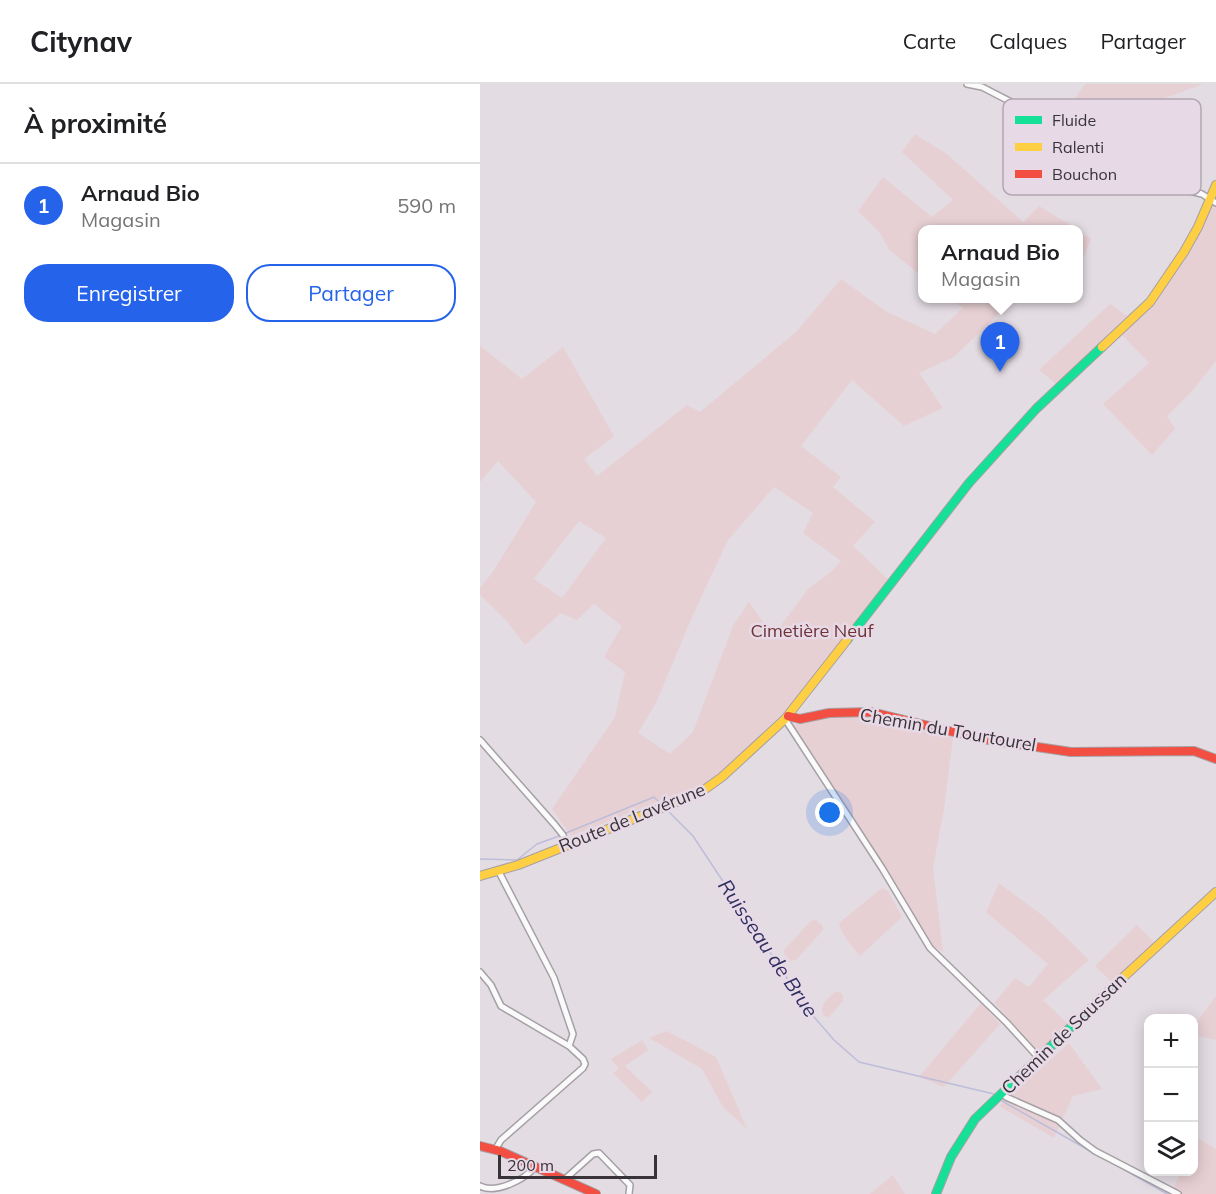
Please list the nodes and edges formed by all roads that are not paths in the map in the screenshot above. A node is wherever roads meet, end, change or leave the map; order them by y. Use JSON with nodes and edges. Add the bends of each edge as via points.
{"nodes":[{"id":1,"x":967,"y":84,"type":"edge"},
{"id":2,"x":1005,"y":99,"type":"edge"},
{"id":3,"x":1216,"y":185,"type":"edge"},
{"id":4,"x":1213,"y":201,"type":"edge"},
{"id":5,"x":787,"y":718,"type":"junction"},
{"id":6,"x":480,"y":740,"type":"edge"},
{"id":7,"x":1216,"y":759,"type":"edge"},
{"id":8,"x":566,"y":845,"type":"junction"},
{"id":9,"x":499,"y":872,"type":"junction"},
{"id":10,"x":480,"y":876,"type":"edge"},
{"id":11,"x":1216,"y":892,"type":"edge"},
{"id":12,"x":481,"y":976,"type":"edge"},
{"id":13,"x":569,"y":1046,"type":"junction"},
{"id":14,"x":1038,"y":1057,"type":"junction"},
{"id":15,"x":1002,"y":1093,"type":"junction"},
{"id":16,"x":480,"y":1146,"type":"edge"},
{"id":17,"x":495,"y":1150,"type":"junction"},
{"id":18,"x":535,"y":1167,"type":"junction"},
{"id":19,"x":564,"y":1180,"type":"junction"},
{"id":20,"x":480,"y":1186,"type":"edge"},
{"id":21,"x":596,"y":1194,"type":"edge"},
{"id":22,"x":628,"y":1194,"type":"edge"},
{"id":23,"x":936,"y":1194,"type":"edge"},
{"id":24,"x":1178,"y":1194,"type":"edge"}],
"edges":[{"from":1,"to":2,"type":"street"},
{"from":3,"to":4,"type":"street","name":"Route de Lavérune"},
{"from":4,"to":5,"type":"street","name":"Route de Lavérune","via":[[1150,302],[1036,410],[969,483]]},
{"from":5,"to":7,"type":"street","name":"Chemin du Tourtourel","via":[[871,712],[982,739],[1060,750],[1194,751]]},
{"from":5,"to":8,"type":"street","name":"Route de Lavérune","via":[[710,787]]},
{"from":5,"to":14,"type":"street","via":[[930,948]]},
{"from":6,"to":8,"type":"street","via":[[555,825]]},
{"from":8,"to":9,"type":"street","name":"Route de Lavérune"},
{"from":9,"to":10,"type":"street","name":"Route de Lavérune"},
{"from":9,"to":13,"type":"street","via":[[554,978],[573,1034]]},
{"from":11,"to":14,"type":"street","name":"Chemin de Saussan"},
{"from":12,"to":13,"type":"street","via":[[491,985],[501,1006]]},
{"from":13,"to":17,"type":"street","via":[[583,1059],[583,1068],[501,1140]]},
{"from":14,"to":15,"type":"street","name":"Chemin de Saussan"},
{"from":15,"to":23,"type":"street","name":"Chemin de Saussan","via":[[963,1136]]},
{"from":15,"to":24,"type":"street","via":[[1058,1120],[1095,1151]]},
{"from":16,"to":17,"type":"street"},
{"from":17,"to":18,"type":"street"},
{"from":18,"to":19,"type":"street"},
{"from":18,"to":20,"type":"street","via":[[528,1176],[497,1189]]},
{"from":19,"to":21,"type":"street"},
{"from":19,"to":22,"type":"street","via":[[599,1153],[630,1185]]}]}
